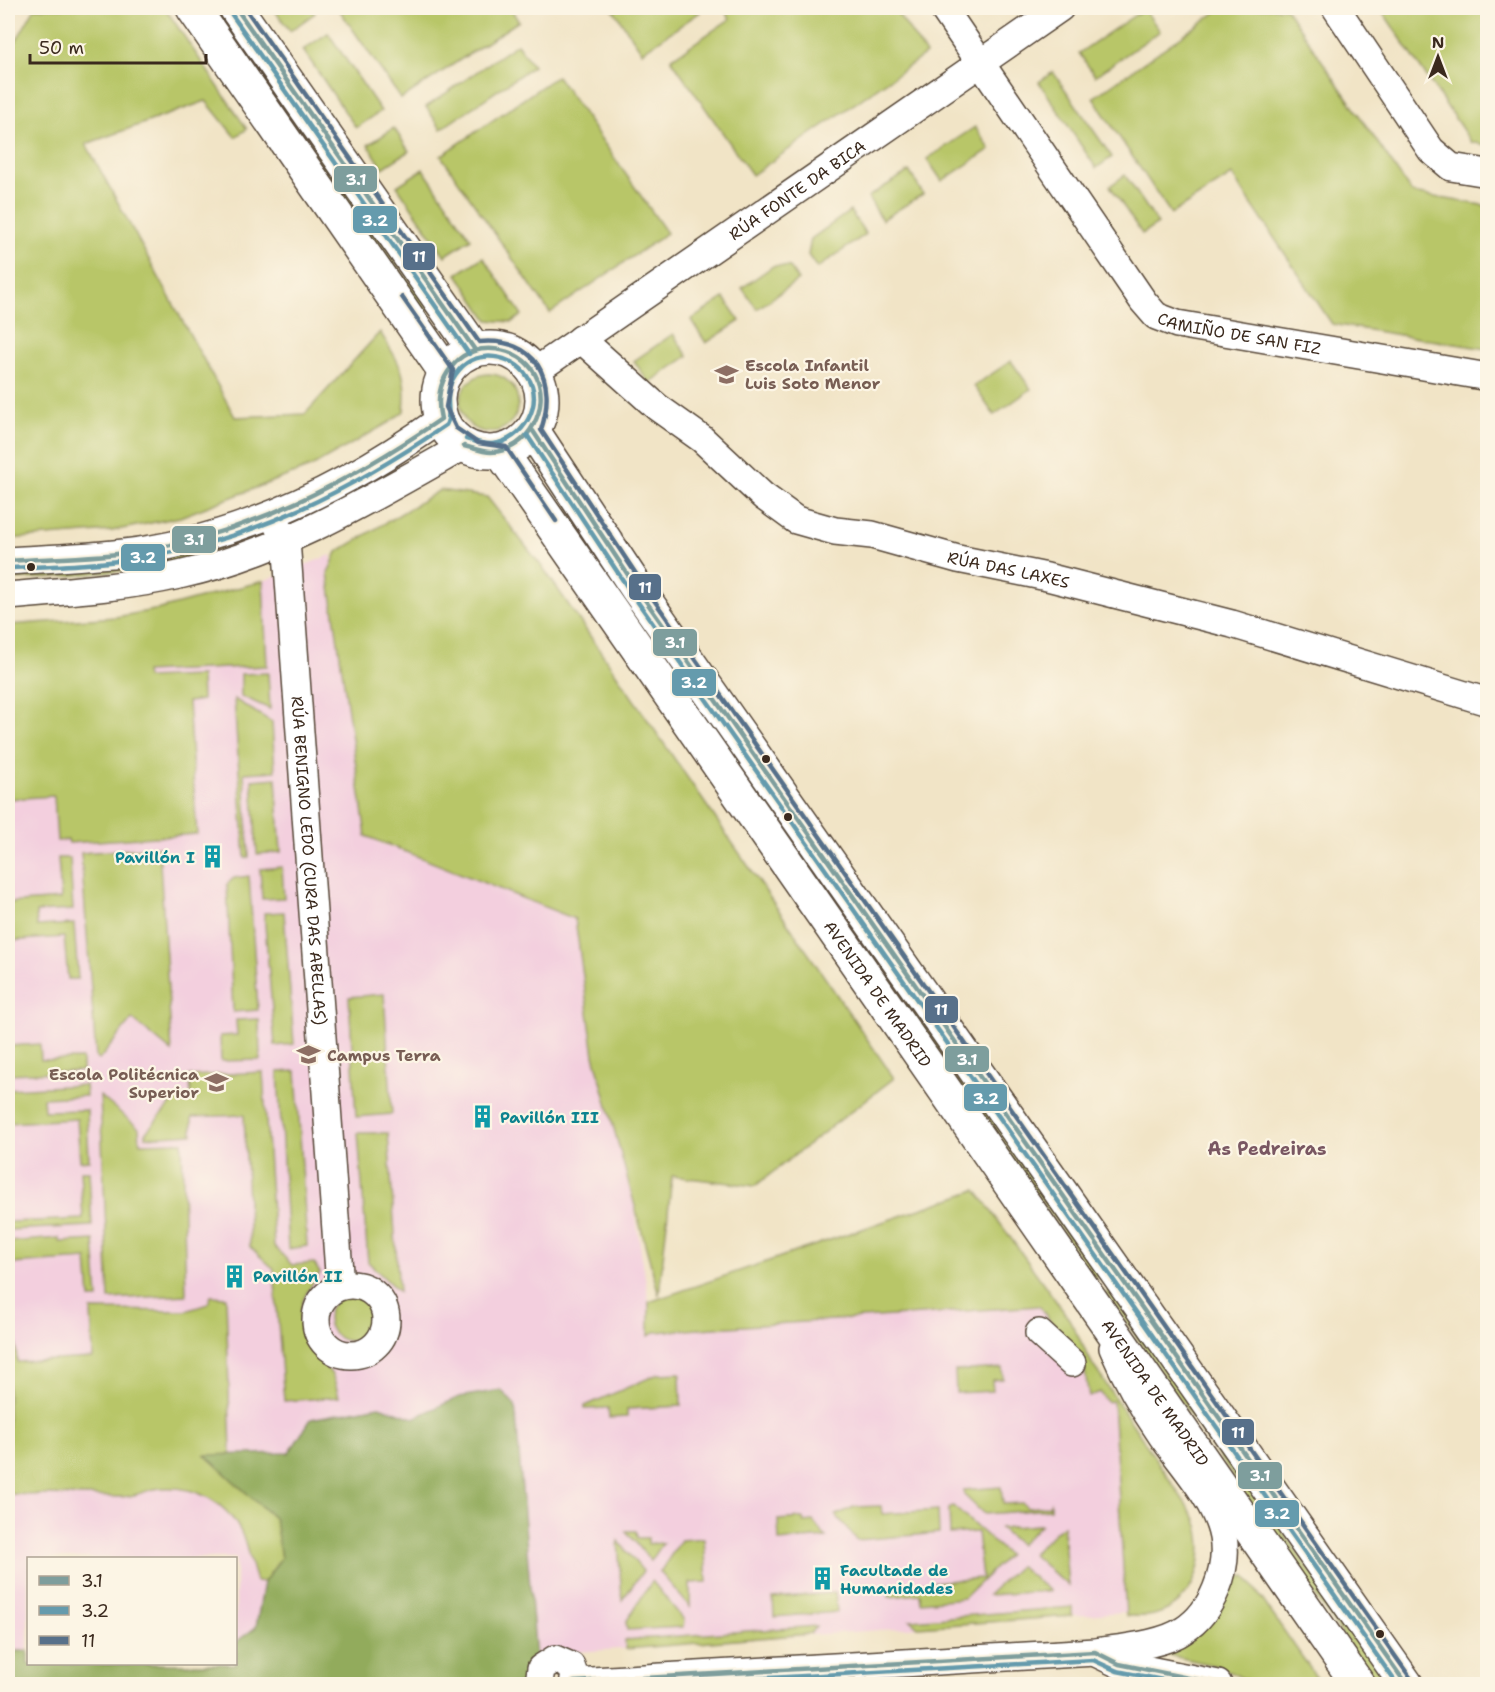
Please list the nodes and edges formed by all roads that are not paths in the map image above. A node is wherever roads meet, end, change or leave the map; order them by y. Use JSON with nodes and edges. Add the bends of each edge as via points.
{"nodes":[{"id":1,"x":193,"y":8,"type":"edge"},
{"id":2,"x":236,"y":8,"type":"edge"},
{"id":3,"x":943,"y":8,"type":"edge"},
{"id":4,"x":1060,"y":8,"type":"edge"},
{"id":5,"x":1335,"y":8,"type":"edge"},
{"id":6,"x":982,"y":62,"type":"junction"},
{"id":7,"x":1488,"y":173,"type":"edge"},
{"id":8,"x":581,"y":339,"type":"junction"},
{"id":9,"x":475,"y":350,"type":"junction"},
{"id":10,"x":534,"y":372,"type":"junction"},
{"id":11,"x":446,"y":373,"type":"junction"},
{"id":12,"x":1488,"y":377,"type":"edge"},
{"id":13,"x":441,"y":419,"type":"junction"},
{"id":14,"x":533,"y":431,"type":"junction"},
{"id":15,"x":464,"y":446,"type":"junction"},
{"id":16,"x":501,"y":452,"type":"junction"},
{"id":17,"x":272,"y":515,"type":"junction"},
{"id":18,"x":286,"y":541,"type":"junction"},
{"id":19,"x":8,"y":561,"type":"edge"},
{"id":20,"x":8,"y":596,"type":"edge"},
{"id":21,"x":1488,"y":702,"type":"edge"},
{"id":22,"x":340,"y":1286,"type":"dead end"},
{"id":23,"x":1090,"y":1297,"type":"junction"},
{"id":24,"x":1039,"y":1333,"type":"dead end"},
{"id":25,"x":1072,"y":1363,"type":"dead end"},
{"id":26,"x":1095,"y":1652,"type":"junction"},
{"id":27,"x":574,"y":1683,"type":"edge"},
{"id":28,"x":539,"y":1684,"type":"edge"},
{"id":29,"x":1218,"y":1684,"type":"edge"},
{"id":30,"x":1358,"y":1684,"type":"edge"},
{"id":31,"x":1406,"y":1684,"type":"edge"}],
"edges":[{"from":1,"to":11,"type":"street"},
{"from":2,"to":9,"type":"street"},
{"from":3,"to":6,"type":"street","name":"CAMIÑO DE SAN FIZ"},
{"from":4,"to":6,"type":"street","name":"RÚA FONTE DA BICA"},
{"from":5,"to":7,"type":"street","via":[[1431,150],[1451,166]]},
{"from":6,"to":8,"type":"street","name":"RÚA FONTE DA BICA"},
{"from":6,"to":12,"type":"street","name":"CAMIÑO DE SAN FIZ","via":[[1156,316],[1177,324]]},
{"from":8,"to":10,"type":"street","name":"RÚA FONTE DA BICA"},
{"from":8,"to":21,"type":"street","name":"RÚA DAS LAXES","via":[[657,407],[796,520],[835,531],[872,535],[1232,624]]},
{"from":9,"to":10,"type":"street","via":[[504,350],[522,359]]},
{"from":9,"to":11,"type":"street","via":[[457,359]]},
{"from":10,"to":14,"type":"street","via":[[542,390],[541,412]]},
{"from":11,"to":13,"type":"street","via":[[439,391]]},
{"from":13,"to":15,"type":"street"},
{"from":13,"to":17,"type":"street","via":[[401,448]]},
{"from":14,"to":16,"type":"street"},
{"from":14,"to":31,"type":"street","via":[[642,596]]},
{"from":15,"to":16,"type":"street"},
{"from":15,"to":18,"type":"street"},
{"from":16,"to":23,"type":"street","name":"AVENIDA DE MADRID"},
{"from":17,"to":18,"type":"street"},
{"from":17,"to":19,"type":"street","via":[[225,532],[140,551]]},
{"from":18,"to":20,"type":"street","via":[[213,566],[133,585]]},
{"from":18,"to":22,"type":"street","name":"RÚA BENIGNO LEDO (CURA DAS ABELLAS)"},
{"from":23,"to":26,"type":"street","via":[[1130,1386],[1211,1505],[1223,1538],[1222,1577],[1211,1602],[1184,1630],[1149,1643]]},
{"from":23,"to":30,"type":"street","name":"AVENIDA DE MADRID"},
{"from":24,"to":25,"type":"street"},
{"from":26,"to":27,"type":"street"},
{"from":26,"to":29,"type":"street","via":[[1119,1664]]},
{"from":27,"to":28,"type":"street","via":[[571,1666],[555,1659],[541,1668]]}]}
